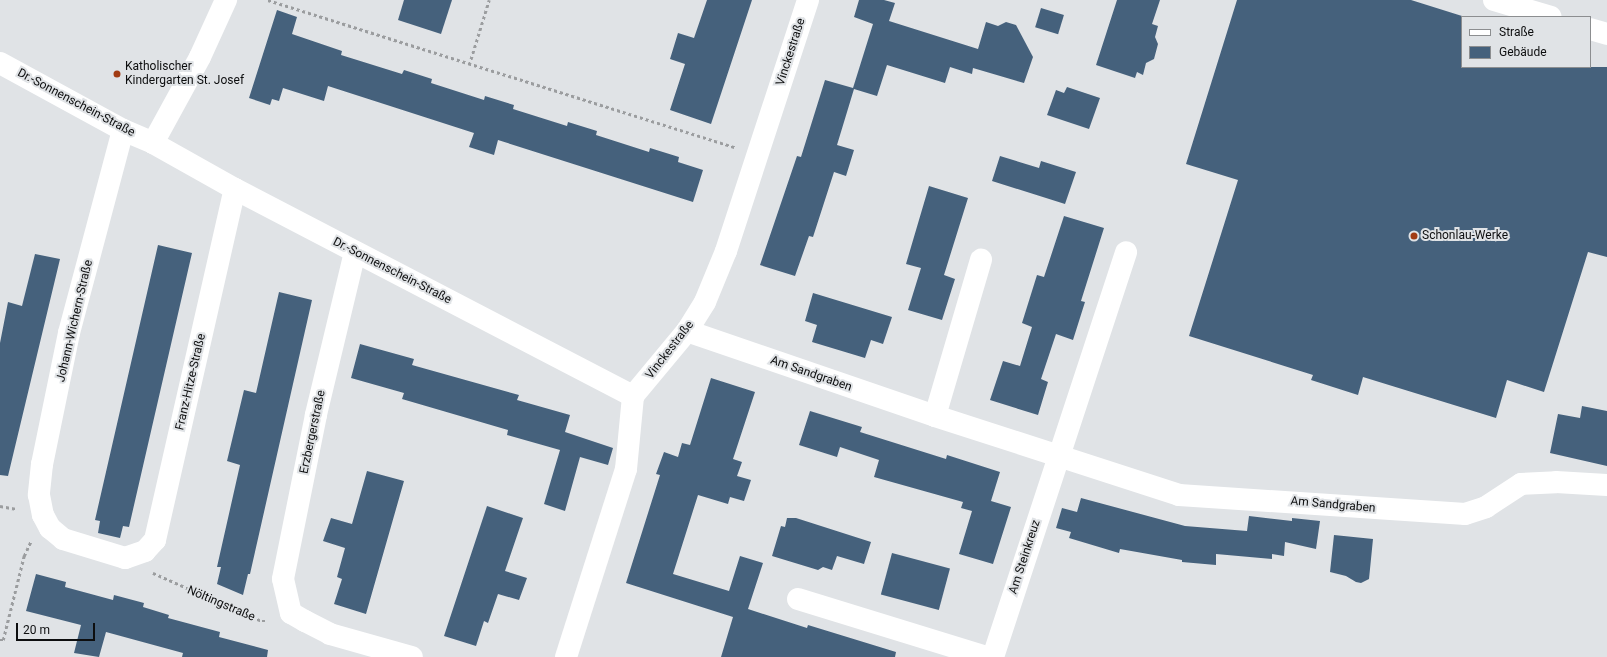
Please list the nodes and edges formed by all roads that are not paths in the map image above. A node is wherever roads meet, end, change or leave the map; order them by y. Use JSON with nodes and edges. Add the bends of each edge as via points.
{"nodes":[{"id":1,"x":226,"y":0,"type":"edge"},
{"id":2,"x":808,"y":0,"type":"edge"},
{"id":3,"x":1494,"y":0,"type":"edge"},
{"id":4,"x":1547,"y":16,"type":"edge"},
{"id":5,"x":1591,"y":29,"type":"edge"},
{"id":6,"x":1607,"y":34,"type":"edge"},
{"id":7,"x":1,"y":66,"type":"edge"},
{"id":8,"x":123,"y":130,"type":"junction"},
{"id":9,"x":153,"y":142,"type":"junction"},
{"id":10,"x":235,"y":189,"type":"junction"},
{"id":11,"x":354,"y":252,"type":"junction"},
{"id":12,"x":1126,"y":252,"type":"dead end"},
{"id":13,"x":981,"y":260,"type":"dead end"},
{"id":14,"x":687,"y":331,"type":"junction"},
{"id":15,"x":633,"y":396,"type":"junction"},
{"id":16,"x":935,"y":416,"type":"junction"},
{"id":17,"x":1057,"y":456,"type":"junction"},
{"id":18,"x":1607,"y":485,"type":"edge"},
{"id":19,"x":125,"y":558,"type":"joint"},
{"id":20,"x":798,"y":599,"type":"dead end"},
{"id":21,"x":412,"y":657,"type":"edge"},
{"id":22,"x":566,"y":657,"type":"edge"},
{"id":23,"x":987,"y":657,"type":"edge"},
{"id":24,"x":993,"y":657,"type":"edge"}],
"edges":[{"from":1,"to":9,"type":"street","via":[[200,57]]},
{"from":2,"to":14,"type":"street","name":"Vinckestraße","via":[[726,251],[705,302]]},
{"from":3,"to":4,"type":"street"},
{"from":5,"to":6,"type":"street"},
{"from":7,"to":8,"type":"street","name":"Dr.-Sonnenschein-Straße"},
{"from":8,"to":9,"type":"street","name":"Dr.-Sonnenschein-Straße"},
{"from":8,"to":19,"type":"street","name":"Johann-Wichern-Straße","via":[[69,333],[38,495],[42,515],[50,528],[63,539]]},
{"from":9,"to":10,"type":"street","name":"Dr.-Sonnenschein-Straße"},
{"from":10,"to":11,"type":"street","name":"Dr.-Sonnenschein-Straße"},
{"from":10,"to":19,"type":"street","name":"Franz-Hitze-Straße","via":[[155,540],[145,551]]},
{"from":11,"to":15,"type":"street","name":"Dr.-Sonnenschein-Straße"},
{"from":11,"to":21,"type":"street","name":"Erzbergerstraße","via":[[316,415],[283,578],[291,613],[330,634]]},
{"from":12,"to":17,"type":"street"},
{"from":13,"to":16,"type":"street"},
{"from":14,"to":15,"type":"street","name":"Vinckestraße"},
{"from":14,"to":16,"type":"street","name":"Am Sandgraben"},
{"from":15,"to":22,"type":"street","via":[[626,469]]},
{"from":16,"to":17,"type":"street","name":"Am Sandgraben"},
{"from":17,"to":18,"type":"street","name":"Am Sandgraben","via":[[1179,495],[1422,512],[1465,514],[1486,506],[1521,484],[1556,482]]},
{"from":17,"to":24,"type":"street","name":"Am Steinkreuz"},
{"from":20,"to":23,"type":"street"}]}
